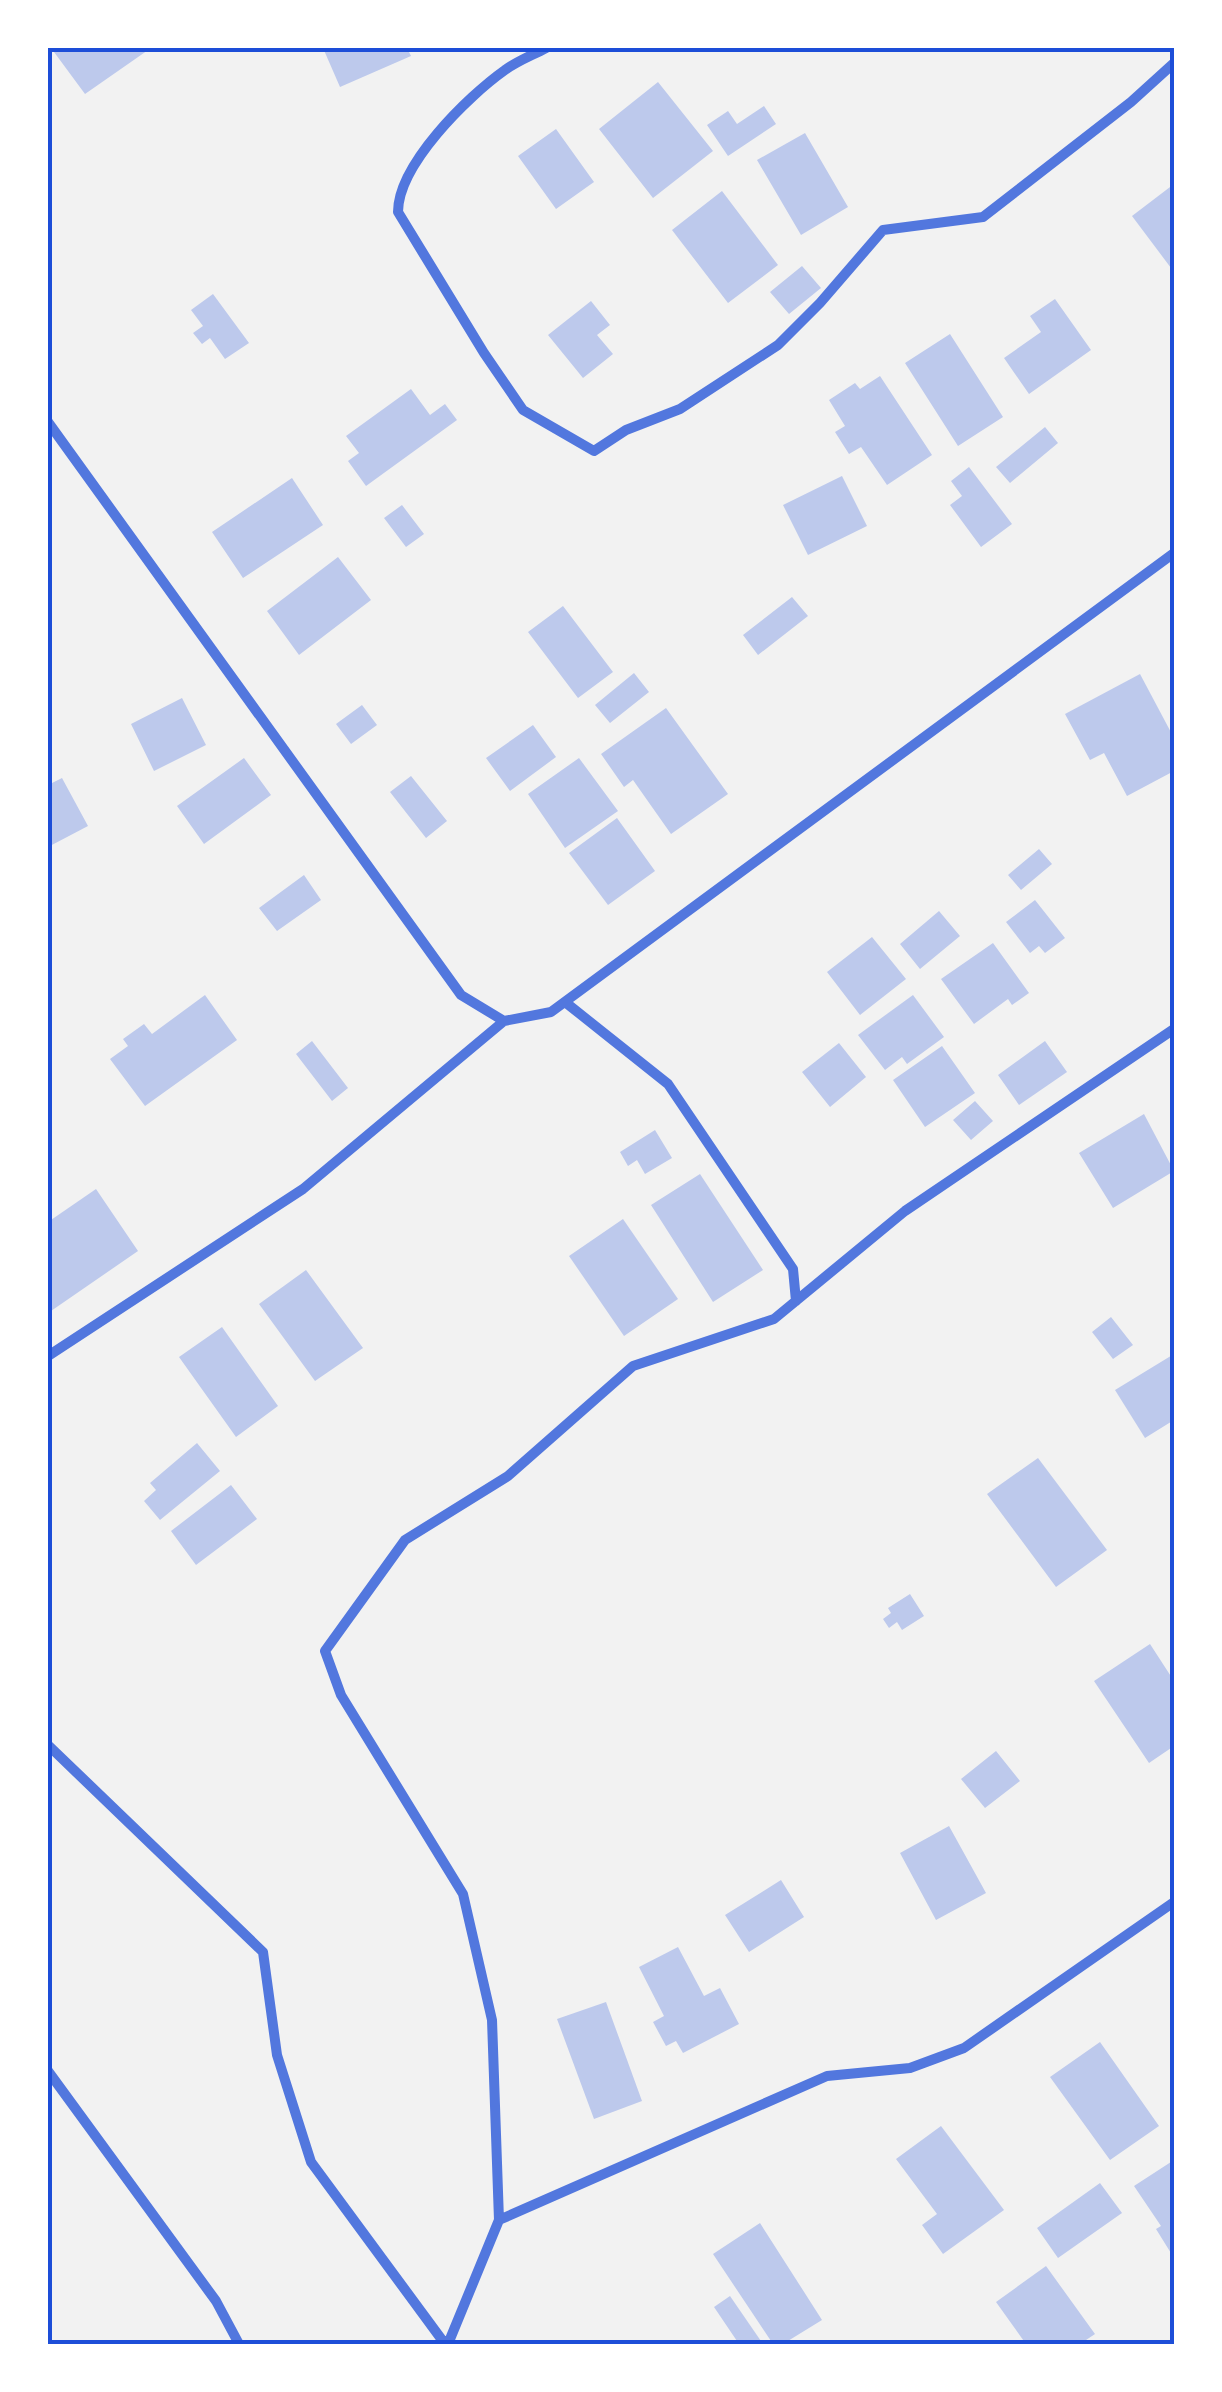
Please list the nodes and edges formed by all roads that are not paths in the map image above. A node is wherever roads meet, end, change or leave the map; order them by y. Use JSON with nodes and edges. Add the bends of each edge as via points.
{"nodes":[{"id":1,"x":546,"y":48,"type":"edge"},
{"id":2,"x":1174,"y":62,"type":"edge"},
{"id":3,"x":48,"y":422,"type":"edge"},
{"id":4,"x":1174,"y":553,"type":"edge"},
{"id":5,"x":565,"y":1002,"type":"junction"},
{"id":6,"x":504,"y":1022,"type":"junction"},
{"id":7,"x":1174,"y":1029,"type":"edge"},
{"id":8,"x":796,"y":1301,"type":"junction"},
{"id":9,"x":48,"y":1356,"type":"edge"},
{"id":10,"x":48,"y":1745,"type":"edge"},
{"id":11,"x":1174,"y":1902,"type":"edge"},
{"id":12,"x":48,"y":2071,"type":"edge"},
{"id":13,"x":498,"y":2220,"type":"junction"},
{"id":14,"x":239,"y":2344,"type":"edge"},
{"id":15,"x":447,"y":2344,"type":"edge"}],
"edges":[{"from":1,"to":2,"type":"street","via":[[504,71],[417,158],[398,193],[398,212],[523,410],[594,452],[626,430],[680,409],[778,346],[883,230],[983,218]]},
{"from":3,"to":6,"type":"street","via":[[461,995]]},
{"from":4,"to":5,"type":"street"},
{"from":5,"to":6,"type":"street"},
{"from":5,"to":8,"type":"street","via":[[668,1084],[793,1268]]},
{"from":6,"to":9,"type":"street","via":[[303,1190]]},
{"from":7,"to":8,"type":"street","via":[[905,1211]]},
{"from":8,"to":13,"type":"street","via":[[774,1319],[633,1366],[508,1476],[404,1540],[325,1650],[341,1695],[463,1894],[492,2020]]},
{"from":10,"to":15,"type":"street","via":[[263,1952],[278,2055],[311,2162]]},
{"from":11,"to":13,"type":"street","via":[[964,2048],[910,2068],[827,2076]]},
{"from":12,"to":14,"type":"street","via":[[216,2301]]},
{"from":13,"to":15,"type":"street"}]}
